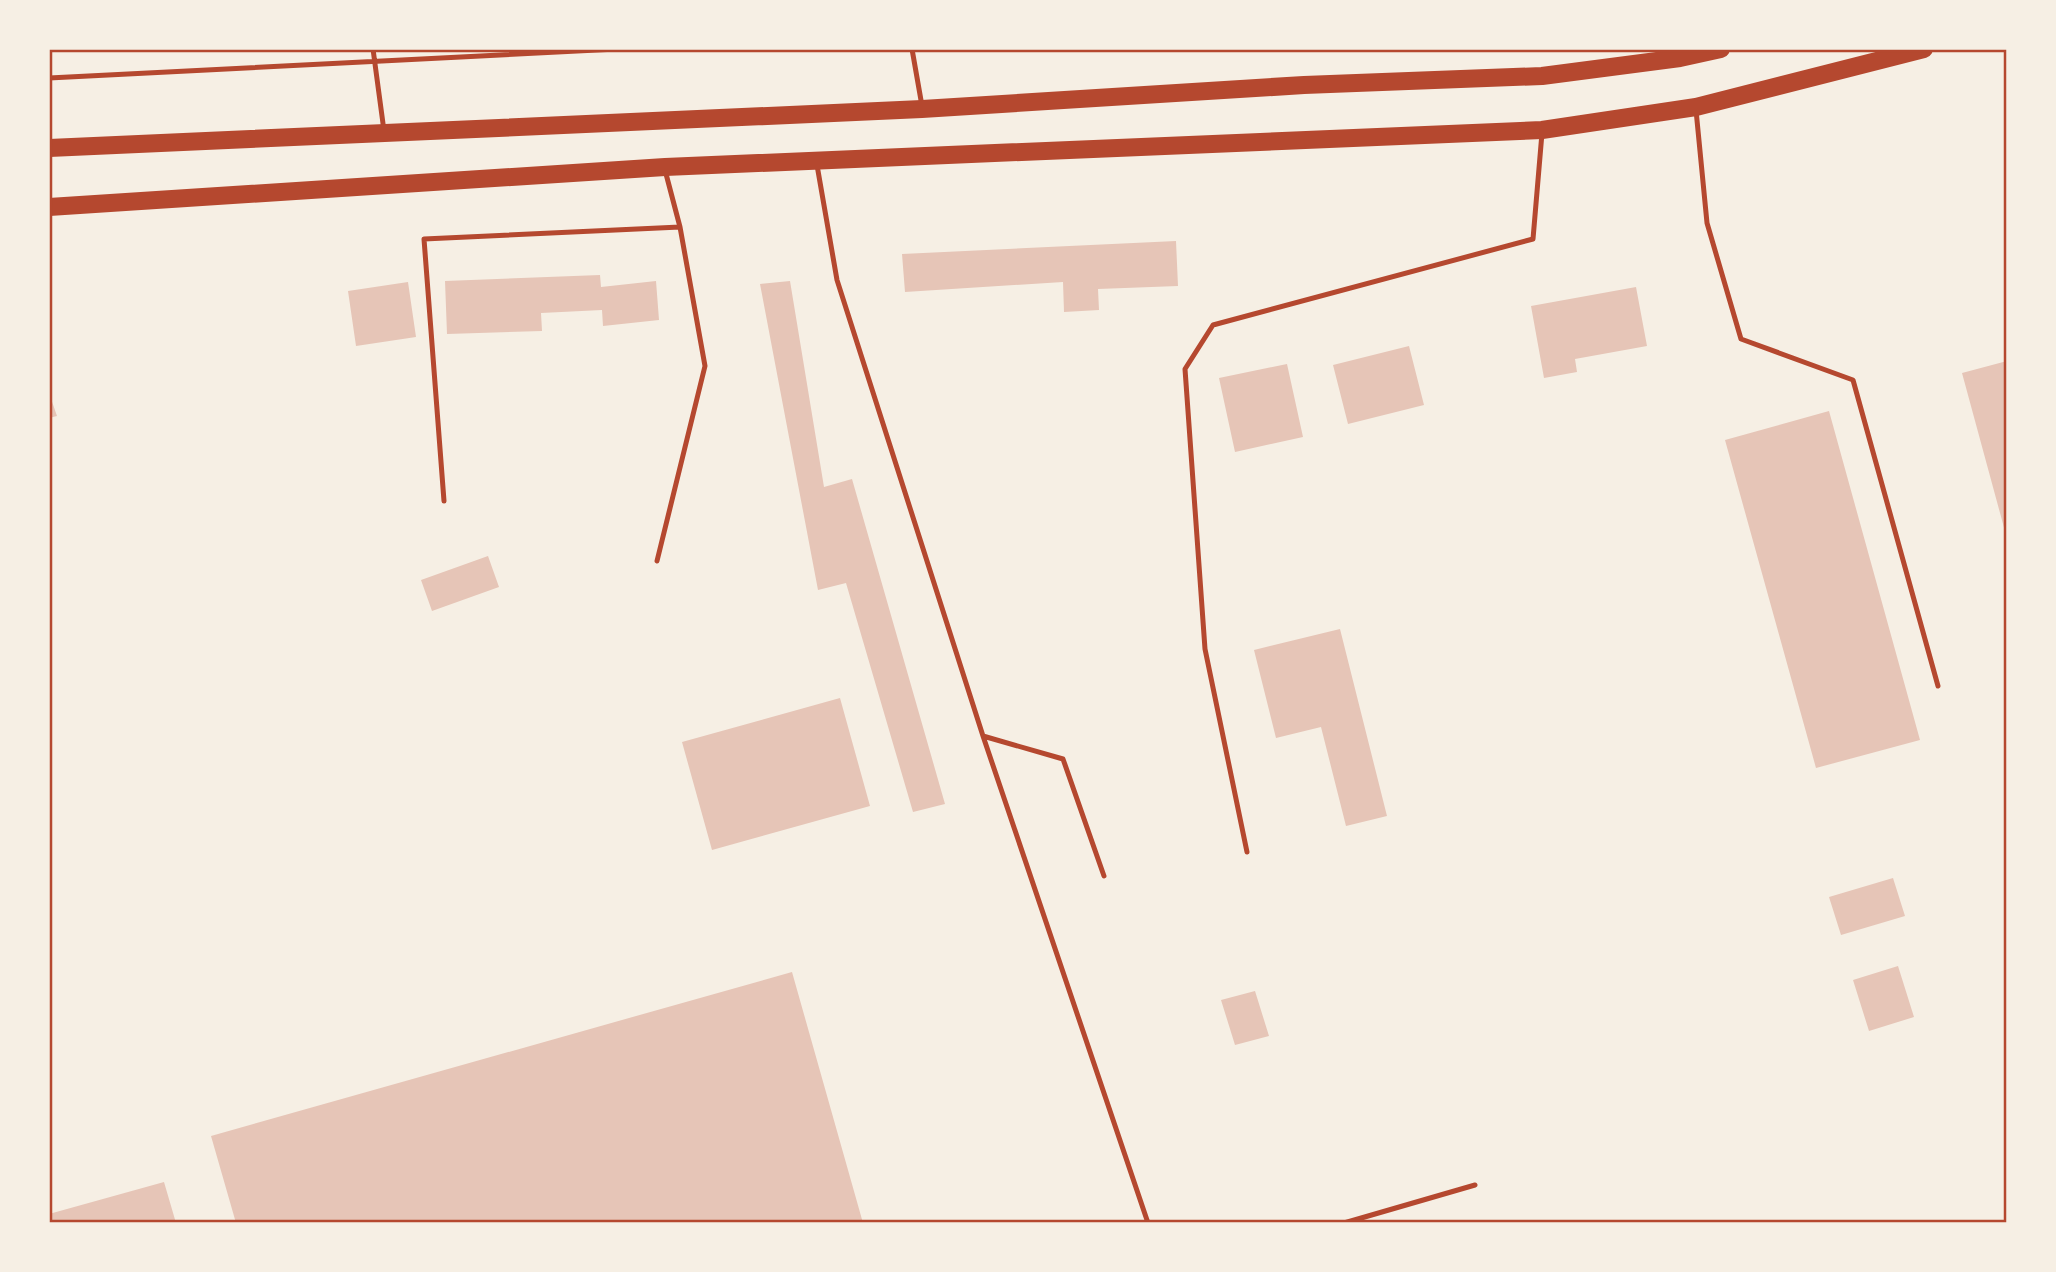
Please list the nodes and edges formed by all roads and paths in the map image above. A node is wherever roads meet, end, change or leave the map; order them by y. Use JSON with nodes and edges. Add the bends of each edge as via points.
{"nodes":[{"id":1,"x":373,"y":49,"type":"edge"},
{"id":2,"x":617,"y":49,"type":"edge"},
{"id":3,"x":912,"y":49,"type":"edge"},
{"id":4,"x":1721,"y":49,"type":"edge"},
{"id":5,"x":1924,"y":49,"type":"edge"},
{"id":6,"x":1679,"y":54,"type":"edge"},
{"id":7,"x":376,"y":62,"type":"junction"},
{"id":8,"x":49,"y":78,"type":"edge"},
{"id":9,"x":1696,"y":107,"type":"junction"},
{"id":10,"x":922,"y":109,"type":"junction"},
{"id":11,"x":1542,"y":130,"type":"junction"},
{"id":12,"x":385,"y":134,"type":"junction"},
{"id":13,"x":49,"y":148,"type":"edge"},
{"id":14,"x":816,"y":161,"type":"junction"},
{"id":15,"x":665,"y":167,"type":"junction"},
{"id":16,"x":49,"y":207,"type":"edge"},
{"id":17,"x":680,"y":227,"type":"junction"},
{"id":18,"x":444,"y":501,"type":"dead end"},
{"id":19,"x":657,"y":561,"type":"dead end"},
{"id":20,"x":1938,"y":686,"type":"dead end"},
{"id":21,"x":983,"y":736,"type":"junction"},
{"id":22,"x":1247,"y":852,"type":"dead end"},
{"id":23,"x":1104,"y":876,"type":"dead end"},
{"id":24,"x":1475,"y":1185,"type":"dead end"},
{"id":25,"x":1148,"y":1223,"type":"edge"},
{"id":26,"x":1344,"y":1223,"type":"edge"}],
"edges":[{"from":1,"to":7,"type":"lane"},
{"from":2,"to":7,"type":"lane"},
{"from":3,"to":10,"type":"lane"},
{"from":4,"to":6,"type":"main road"},
{"from":5,"to":9,"type":"main road"},
{"from":6,"to":10,"type":"main road","via":[[1542,76],[1304,85]]},
{"from":7,"to":8,"type":"lane"},
{"from":7,"to":12,"type":"lane"},
{"from":9,"to":11,"type":"main road"},
{"from":9,"to":20,"type":"lane","via":[[1707,223],[1741,340],[1853,380]]},
{"from":10,"to":12,"type":"main road"},
{"from":11,"to":14,"type":"main road"},
{"from":11,"to":22,"type":"lane","via":[[1533,239],[1213,326],[1185,369],[1205,649]]},
{"from":12,"to":13,"type":"main road"},
{"from":14,"to":15,"type":"main road"},
{"from":14,"to":21,"type":"lane","via":[[837,280]]},
{"from":15,"to":16,"type":"main road"},
{"from":15,"to":17,"type":"lane"},
{"from":17,"to":18,"type":"lane","via":[[424,239]]},
{"from":17,"to":19,"type":"lane","via":[[705,366]]},
{"from":21,"to":23,"type":"lane","via":[[1063,760]]},
{"from":21,"to":25,"type":"lane"},
{"from":24,"to":26,"type":"lane"}]}
